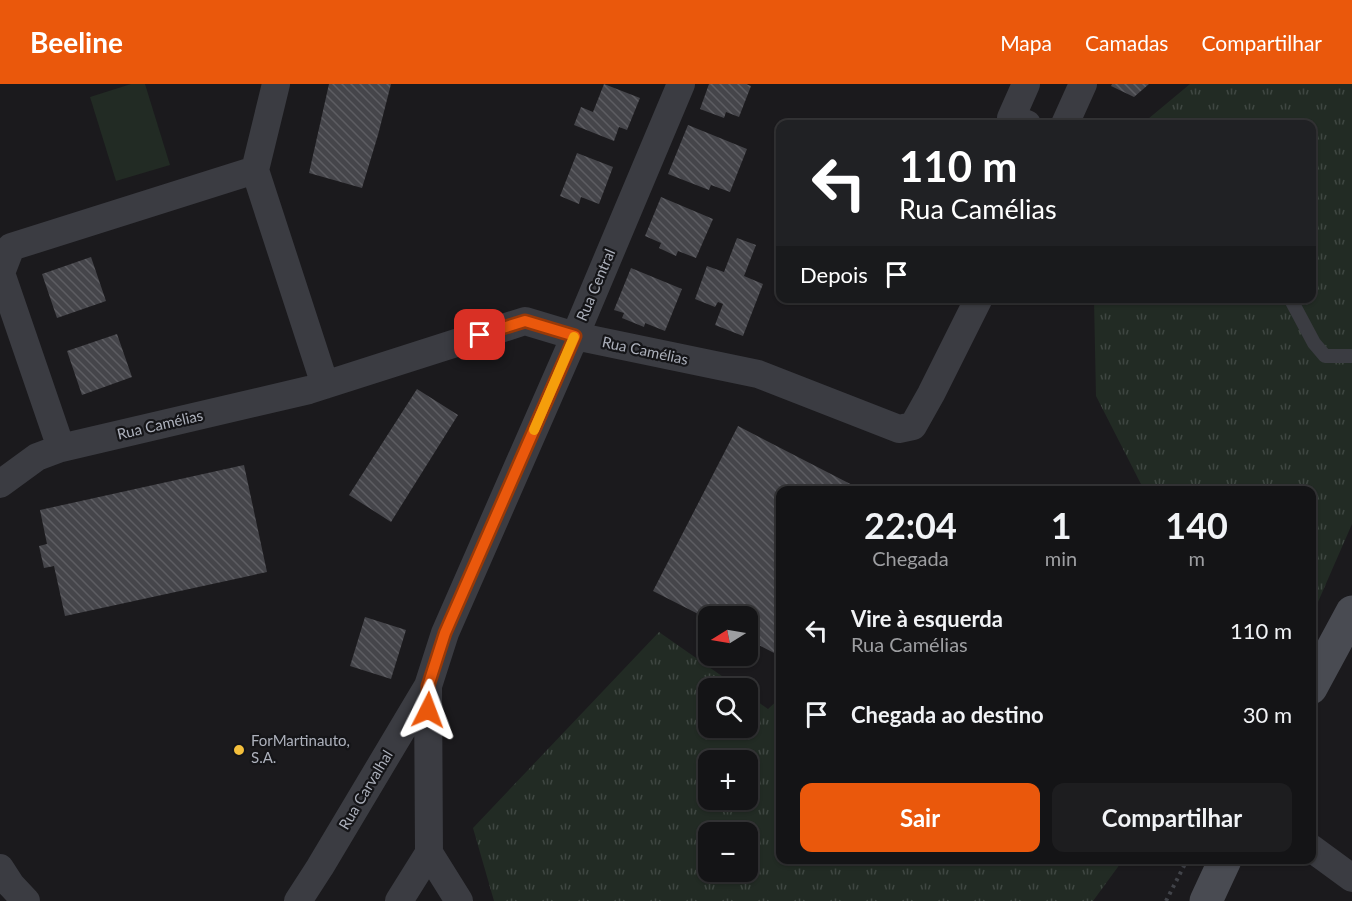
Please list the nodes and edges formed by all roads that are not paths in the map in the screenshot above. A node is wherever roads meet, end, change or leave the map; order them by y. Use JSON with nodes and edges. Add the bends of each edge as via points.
{"nodes":[{"id":1,"x":276,"y":84,"type":"edge"},
{"id":2,"x":681,"y":84,"type":"edge"},
{"id":3,"x":1026,"y":84,"type":"edge"},
{"id":4,"x":1083,"y":84,"type":"edge"},
{"id":5,"x":1016,"y":120,"type":"edge"},
{"id":6,"x":1067,"y":120,"type":"edge"},
{"id":7,"x":255,"y":170,"type":"junction"},
{"id":8,"x":976,"y":303,"type":"edge"},
{"id":9,"x":1293,"y":303,"type":"edge"},
{"id":10,"x":575,"y":336,"type":"junction"},
{"id":11,"x":1352,"y":356,"type":"edge"},
{"id":12,"x":325,"y":385,"type":"junction"},
{"id":13,"x":61,"y":448,"type":"junction"},
{"id":14,"x":0,"y":484,"type":"edge"},
{"id":15,"x":1352,"y":612,"type":"edge"},
{"id":16,"x":1316,"y":679,"type":"edge"},
{"id":17,"x":428,"y":686,"type":"junction"},
{"id":18,"x":1316,"y":852,"type":"edge"},
{"id":19,"x":429,"y":853,"type":"junction"},
{"id":20,"x":1223,"y":864,"type":"edge"},
{"id":21,"x":0,"y":868,"type":"edge"},
{"id":22,"x":1352,"y":878,"type":"edge"},
{"id":23,"x":26,"y":901,"type":"edge"},
{"id":24,"x":298,"y":901,"type":"edge"},
{"id":25,"x":399,"y":901,"type":"edge"},
{"id":26,"x":459,"y":901,"type":"edge"},
{"id":27,"x":1206,"y":901,"type":"edge"}],
"edges":[{"from":1,"to":7,"type":"street"},
{"from":2,"to":10,"type":"street","name":"Rua Central"},
{"from":3,"to":5,"type":"street","via":[[1011,118]]},
{"from":4,"to":6,"type":"street"},
{"from":7,"to":12,"type":"street"},
{"from":7,"to":13,"type":"street","via":[[10,247],[1,273]]},
{"from":8,"to":10,"type":"street","name":"Rua Camélias","via":[[913,426],[899,429],[758,374]]},
{"from":9,"to":11,"type":"lane","via":[[1325,356]]},
{"from":10,"to":12,"type":"street","name":"Rua Camélias","via":[[525,321]]},
{"from":10,"to":17,"type":"street","name":"Rua Central","via":[[445,633]]},
{"from":12,"to":13,"type":"street","name":"Rua Camélias"},
{"from":13,"to":14,"type":"street","name":"Rua Camélias","via":[[37,457]]},
{"from":15,"to":16,"type":"street"},
{"from":17,"to":19,"type":"street"},
{"from":17,"to":24,"type":"street","name":"Rua Carvalhal"},
{"from":18,"to":22,"type":"street"},
{"from":19,"to":25,"type":"street"},
{"from":19,"to":26,"type":"street"},
{"from":20,"to":27,"type":"street"},
{"from":21,"to":23,"type":"street"}]}
